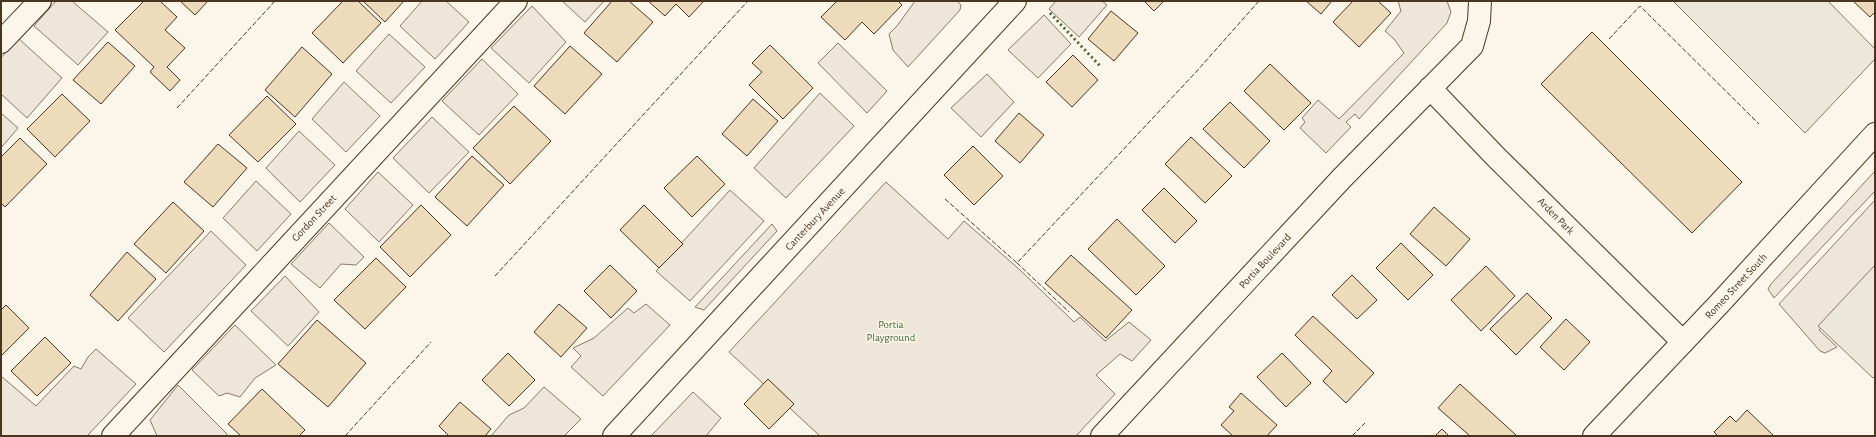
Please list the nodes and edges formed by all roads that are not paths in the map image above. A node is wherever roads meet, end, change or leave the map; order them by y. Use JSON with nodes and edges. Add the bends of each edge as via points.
{"nodes":[{"id":1,"x":40,"y":1,"type":"edge"},
{"id":2,"x":516,"y":1,"type":"edge"},
{"id":3,"x":1480,"y":1,"type":"edge"},
{"id":4,"x":1007,"y":4,"type":"edge"},
{"id":5,"x":1,"y":42,"type":"edge"},
{"id":6,"x":1430,"y":88,"type":"junction"},
{"id":7,"x":1875,"y":134,"type":"edge"},
{"id":8,"x":1683,"y":342,"type":"junction"},
{"id":9,"x":112,"y":436,"type":"edge"},
{"id":10,"x":614,"y":436,"type":"edge"},
{"id":11,"x":1102,"y":436,"type":"edge"},
{"id":12,"x":1594,"y":436,"type":"edge"}],
"edges":[{"from":1,"to":5,"type":"street"},
{"from":2,"to":9,"type":"street","name":"Gordon Street"},
{"from":3,"to":6,"type":"street","via":[[1479,21],[1472,46]]},
{"from":4,"to":10,"type":"street","name":"Canterbury Avenue"},
{"from":6,"to":8,"type":"street","name":"Arden Park"},
{"from":6,"to":11,"type":"street","name":"Portia Boulevard","via":[[1342,178]]},
{"from":7,"to":8,"type":"street","name":"Romeo Street South"},
{"from":8,"to":12,"type":"street","name":"Romeo Street South"}]}
